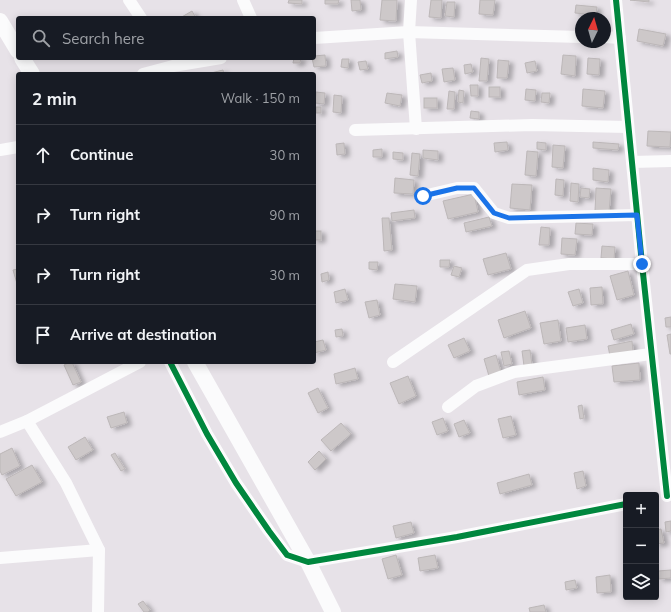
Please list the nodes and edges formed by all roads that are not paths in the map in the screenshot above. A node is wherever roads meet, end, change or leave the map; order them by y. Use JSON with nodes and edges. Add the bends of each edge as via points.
{"nodes":[{"id":1,"x":129,"y":0,"type":"edge"},
{"id":2,"x":243,"y":0,"type":"edge"},
{"id":3,"x":411,"y":0,"type":"edge"},
{"id":4,"x":616,"y":0,"type":"edge"},
{"id":5,"x":140,"y":16,"type":"edge"},
{"id":6,"x":250,"y":16,"type":"edge"},
{"id":7,"x":0,"y":21,"type":"edge"},
{"id":8,"x":409,"y":32,"type":"junction"},
{"id":9,"x":575,"y":37,"type":"edge"},
{"id":10,"x":611,"y":37,"type":"edge"},
{"id":11,"x":316,"y":38,"type":"edge"},
{"id":12,"x":620,"y":38,"type":"junction"},
{"id":13,"x":16,"y":48,"type":"edge"},
{"id":14,"x":23,"y":60,"type":"edge"},
{"id":15,"x":209,"y":60,"type":"edge"},
{"id":16,"x":173,"y":66,"type":"edge"},
{"id":17,"x":31,"y":72,"type":"edge"},
{"id":18,"x":150,"y":72,"type":"edge"},
{"id":19,"x":628,"y":127,"type":"junction"},
{"id":20,"x":416,"y":129,"type":"junction"},
{"id":21,"x":355,"y":130,"type":"dead end"},
{"id":22,"x":16,"y":148,"type":"edge"},
{"id":23,"x":0,"y":150,"type":"edge"},
{"id":24,"x":671,"y":161,"type":"edge"},
{"id":25,"x":632,"y":162,"type":"junction"},
{"id":26,"x":423,"y":196,"type":"dead end"},
{"id":27,"x":637,"y":215,"type":"junction"},
{"id":28,"x":642,"y":264,"type":"junction"},
{"id":29,"x":651,"y":354,"type":"junction"},
{"id":30,"x":393,"y":362,"type":"dead end"},
{"id":31,"x":136,"y":364,"type":"edge"},
{"id":32,"x":171,"y":364,"type":"edge"},
{"id":33,"x":197,"y":364,"type":"edge"},
{"id":34,"x":448,"y":408,"type":"dead end"},
{"id":35,"x":27,"y":421,"type":"junction"},
{"id":36,"x":0,"y":432,"type":"edge"},
{"id":37,"x":665,"y":497,"type":"edge"},
{"id":38,"x":623,"y":505,"type":"edge"},
{"id":39,"x":99,"y":550,"type":"junction"},
{"id":40,"x":0,"y":558,"type":"edge"},
{"id":41,"x":308,"y":562,"type":"junction"},
{"id":42,"x":98,"y":612,"type":"edge"},
{"id":43,"x":333,"y":612,"type":"edge"}],
"edges":[{"from":1,"to":5,"type":"street"},
{"from":2,"to":6,"type":"street"},
{"from":3,"to":8,"type":"street"},
{"from":4,"to":12,"type":"street"},
{"from":7,"to":13,"type":"main road"},
{"from":8,"to":9,"type":"street"},
{"from":8,"to":11,"type":"street"},
{"from":8,"to":20,"type":"street"},
{"from":10,"to":12,"type":"street"},
{"from":12,"to":19,"type":"street"},
{"from":14,"to":17,"type":"main road"},
{"from":15,"to":16,"type":"street"},
{"from":16,"to":18,"type":"street"},
{"from":19,"to":20,"type":"street","via":[[532,125]]},
{"from":19,"to":25,"type":"street"},
{"from":20,"to":21,"type":"street"},
{"from":22,"to":23,"type":"street"},
{"from":24,"to":25,"type":"street"},
{"from":25,"to":27,"type":"street"},
{"from":26,"to":27,"type":"street","via":[[457,188],[474,188],[494,213],[509,218]]},
{"from":27,"to":28,"type":"street"},
{"from":28,"to":29,"type":"street"},
{"from":28,"to":30,"type":"street","via":[[570,264],[527,270]]},
{"from":29,"to":34,"type":"street","via":[[514,372],[476,386]]},
{"from":29,"to":37,"type":"street"},
{"from":31,"to":35,"type":"street"},
{"from":32,"to":41,"type":"street","via":[[207,434],[269,531],[287,555]]},
{"from":33,"to":41,"type":"main road"},
{"from":35,"to":36,"type":"street"},
{"from":35,"to":39,"type":"street","via":[[66,483]]},
{"from":38,"to":41,"type":"street","via":[[457,537]]},
{"from":39,"to":40,"type":"street"},
{"from":39,"to":42,"type":"street"},
{"from":41,"to":43,"type":"main road"}]}
